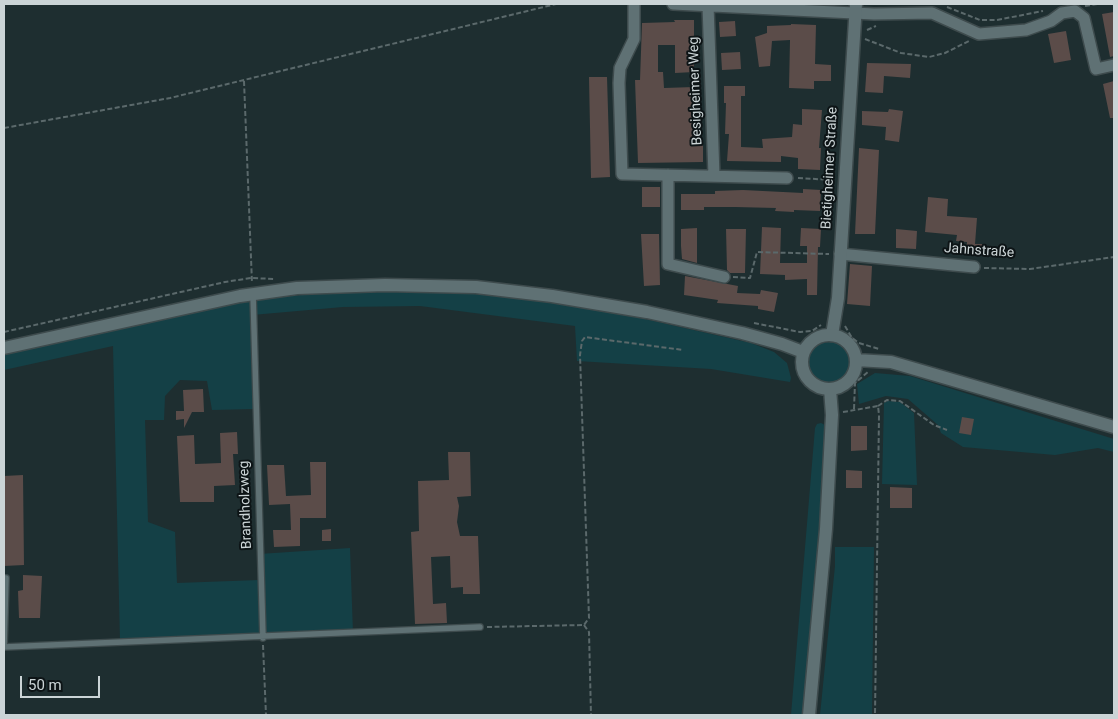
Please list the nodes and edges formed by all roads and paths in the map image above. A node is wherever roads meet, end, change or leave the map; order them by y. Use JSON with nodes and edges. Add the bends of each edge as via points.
{"nodes":[{"id":1,"x":556,"y":4,"type":"edge"},
{"id":2,"x":634,"y":4,"type":"edge"},
{"id":3,"x":673,"y":4,"type":"edge"},
{"id":4,"x":1098,"y":4,"type":"edge"},
{"id":5,"x":708,"y":5,"type":"edge"},
{"id":6,"x":755,"y":5,"type":"edge"},
{"id":7,"x":942,"y":7,"type":"dead end"},
{"id":8,"x":855,"y":8,"type":"edge"},
{"id":9,"x":1061,"y":8,"type":"edge"},
{"id":10,"x":854,"y":34,"type":"junction"},
{"id":11,"x":979,"y":34,"type":"junction"},
{"id":12,"x":1114,"y":65,"type":"edge"},
{"id":13,"x":244,"y":81,"type":"junction"},
{"id":14,"x":4,"y":128,"type":"edge"},
{"id":15,"x":668,"y":176,"type":"junction"},
{"id":16,"x":714,"y":176,"type":"junction"},
{"id":17,"x":787,"y":178,"type":"joint"},
{"id":18,"x":843,"y":181,"type":"junction"},
{"id":19,"x":840,"y":254,"type":"junction"},
{"id":20,"x":1114,"y":256,"type":"edge"},
{"id":21,"x":974,"y":267,"type":"joint"},
{"id":22,"x":724,"y":277,"type":"joint"},
{"id":23,"x":251,"y":278,"type":"junction"},
{"id":24,"x":277,"y":279,"type":"dead end"},
{"id":25,"x":253,"y":294,"type":"junction"},
{"id":26,"x":834,"y":321,"type":"junction"},
{"id":27,"x":753,"y":323,"type":"dead end"},
{"id":28,"x":4,"y":332,"type":"edge"},
{"id":29,"x":832,"y":335,"type":"junction"},
{"id":30,"x":870,"y":346,"type":"junction"},
{"id":31,"x":4,"y":348,"type":"edge"},
{"id":32,"x":879,"y":349,"type":"dead end"},
{"id":33,"x":682,"y":350,"type":"dead end"},
{"id":34,"x":804,"y":352,"type":"junction"},
{"id":35,"x":862,"y":360,"type":"junction"},
{"id":36,"x":830,"y":389,"type":"junction"},
{"id":37,"x":878,"y":406,"type":"junction"},
{"id":38,"x":1114,"y":427,"type":"edge"},
{"id":39,"x":948,"y":430,"type":"dead end"},
{"id":40,"x":4,"y":578,"type":"edge"},
{"id":41,"x":584,"y":625,"type":"junction"},
{"id":42,"x":480,"y":628,"type":"joint"},
{"id":43,"x":263,"y":638,"type":"junction"},
{"id":44,"x":266,"y":715,"type":"edge"},
{"id":45,"x":592,"y":715,"type":"edge"},
{"id":46,"x":809,"y":715,"type":"edge"},
{"id":47,"x":874,"y":715,"type":"edge"}],
"edges":[{"from":1,"to":13,"type":"path"},
{"from":2,"to":15,"type":"street","via":[[634,39],[620,68],[622,174]]},
{"from":3,"to":5,"type":"street"},
{"from":4,"to":9,"type":"path"},
{"from":5,"to":6,"type":"street"},
{"from":5,"to":16,"type":"street","name":"Besigheimer Weg"},
{"from":6,"to":8,"type":"street"},
{"from":7,"to":9,"type":"path","via":[[980,20]]},
{"from":8,"to":10,"type":"main road","name":"Bietigheimer Straße"},
{"from":8,"to":11,"type":"street","via":[[874,14],[932,13]]},
{"from":9,"to":11,"type":"street","via":[[1051,21],[1026,30]]},
{"from":9,"to":12,"type":"street","via":[[1084,18],[1096,69]]},
{"from":10,"to":11,"type":"path","via":[[901,53],[929,57],[961,46]]},
{"from":10,"to":18,"type":"main road","name":"Bietigheimer Straße"},
{"from":13,"to":14,"type":"path"},
{"from":13,"to":23,"type":"path"},
{"from":15,"to":16,"type":"street"},
{"from":15,"to":22,"type":"street","via":[[668,264]]},
{"from":16,"to":17,"type":"street"},
{"from":17,"to":18,"type":"path"},
{"from":18,"to":19,"type":"main road","name":"Bietigheimer Straße"},
{"from":19,"to":21,"type":"street","name":"Jahnstraße"},
{"from":19,"to":22,"type":"path","via":[[757,252],[750,278]]},
{"from":19,"to":26,"type":"main road","name":"Bietigheimer Straße"},
{"from":20,"to":21,"type":"path","name":"Jahnstraße","via":[[1030,269]]},
{"from":23,"to":24,"type":"path"},
{"from":23,"to":28,"type":"path"},
{"from":25,"to":31,"type":"main road"},
{"from":25,"to":34,"type":"main road","via":[[351,285],[419,285],[514,291],[647,312],[742,333]]},
{"from":25,"to":43,"type":"lane","name":"Brandholzweg"},
{"from":26,"to":27,"type":"path","via":[[825,320],[817,328],[800,332]]},
{"from":26,"to":29,"type":"main road","name":"Bietigheimer Straße"},
{"from":26,"to":30,"type":"path","via":[[843,322],[852,338]]},
{"from":29,"to":34,"type":"main road","via":[[813,340]]},
{"from":29,"to":35,"type":"main road","via":[[848,342]]},
{"from":30,"to":32,"type":"path"},
{"from":30,"to":35,"type":"path"},
{"from":33,"to":41,"type":"path","via":[[585,337],[582,340],[589,618]]},
{"from":34,"to":36,"type":"main road","via":[[803,370],[809,380]]},
{"from":35,"to":36,"type":"main road","via":[[847,382]]},
{"from":35,"to":37,"type":"path","via":[[868,373],[855,383],[854,409]]},
{"from":35,"to":38,"type":"main road","via":[[891,362]]},
{"from":36,"to":46,"type":"main road","via":[[832,415],[826,529]]},
{"from":37,"to":39,"type":"path","via":[[887,400],[900,401]]},
{"from":37,"to":47,"type":"path"},
{"from":40,"to":43,"type":"lane","via":[[4,647]]},
{"from":41,"to":42,"type":"path"},
{"from":41,"to":45,"type":"path","via":[[589,632]]},
{"from":42,"to":43,"type":"lane"},
{"from":43,"to":44,"type":"path"}]}
